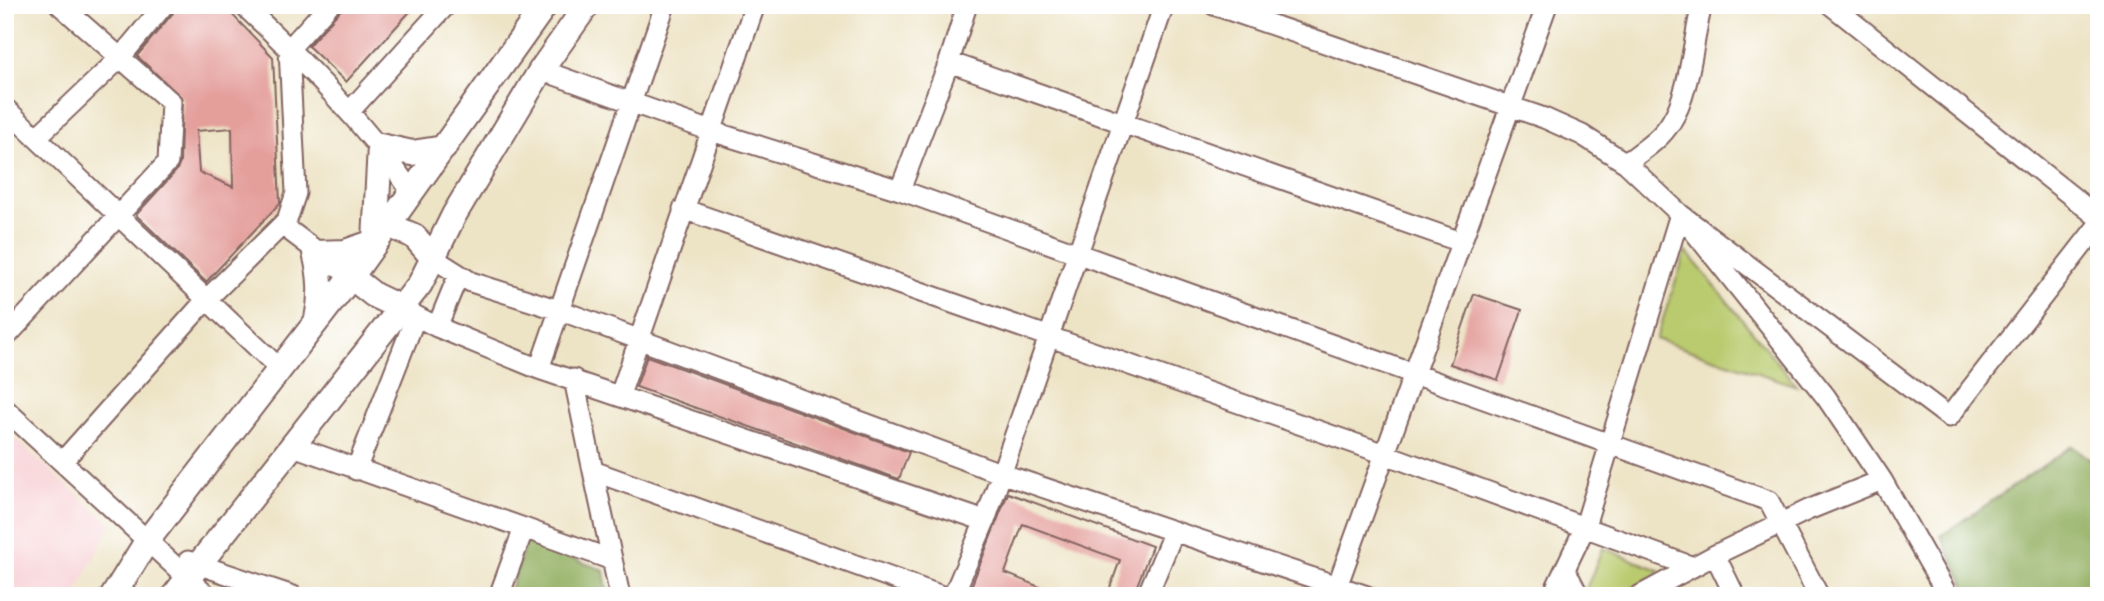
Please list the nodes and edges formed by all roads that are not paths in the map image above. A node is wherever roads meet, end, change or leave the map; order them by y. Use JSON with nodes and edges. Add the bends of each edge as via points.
{"nodes":[{"id":1,"x":60,"y":5,"type":"edge"},
{"id":2,"x":164,"y":5,"type":"edge"},
{"id":3,"x":243,"y":5,"type":"edge"},
{"id":4,"x":329,"y":5,"type":"edge"},
{"id":5,"x":446,"y":5,"type":"edge"},
{"id":6,"x":545,"y":5,"type":"edge"},
{"id":7,"x":587,"y":5,"type":"edge"},
{"id":8,"x":665,"y":5,"type":"edge"},
{"id":9,"x":755,"y":5,"type":"edge"},
{"id":10,"x":967,"y":5,"type":"edge"},
{"id":11,"x":1164,"y":5,"type":"edge"},
{"id":12,"x":1214,"y":5,"type":"edge"},
{"id":13,"x":1547,"y":5,"type":"edge"},
{"id":14,"x":1702,"y":5,"type":"edge"},
{"id":15,"x":1831,"y":5,"type":"edge"},
{"id":16,"x":289,"y":49,"type":"junction"},
{"id":17,"x":120,"y":58,"type":"junction"},
{"id":18,"x":949,"y":62,"type":"junction"},
{"id":19,"x":541,"y":70,"type":"junction"},
{"id":20,"x":633,"y":102,"type":"junction"},
{"id":21,"x":5,"y":108,"type":"edge"},
{"id":22,"x":1510,"y":108,"type":"junction"},
{"id":23,"x":350,"y":111,"type":"junction"},
{"id":24,"x":1123,"y":124,"type":"junction"},
{"id":25,"x":711,"y":131,"type":"junction"},
{"id":26,"x":38,"y":136,"type":"junction"},
{"id":27,"x":380,"y":146,"type":"junction"},
{"id":28,"x":444,"y":148,"type":"junction"},
{"id":29,"x":1626,"y":163,"type":"junction"},
{"id":30,"x":900,"y":190,"type":"junction"},
{"id":31,"x":411,"y":191,"type":"junction"},
{"id":32,"x":682,"y":209,"type":"junction"},
{"id":33,"x":119,"y":213,"type":"junction"},
{"id":34,"x":1680,"y":214,"type":"junction"},
{"id":35,"x":2099,"y":218,"type":"edge"},
{"id":36,"x":2099,"y":224,"type":"edge"},
{"id":37,"x":282,"y":225,"type":"junction"},
{"id":38,"x":378,"y":236,"type":"junction"},
{"id":39,"x":1461,"y":243,"type":"junction"},
{"id":40,"x":315,"y":253,"type":"junction"},
{"id":41,"x":1077,"y":253,"type":"junction"},
{"id":42,"x":433,"y":258,"type":"junction"},
{"id":43,"x":458,"y":276,"type":"junction"},
{"id":44,"x":351,"y":278,"type":"junction"},
{"id":45,"x":207,"y":299,"type":"junction"},
{"id":46,"x":408,"y":311,"type":"junction"},
{"id":47,"x":562,"y":311,"type":"junction"},
{"id":48,"x":317,"y":321,"type":"junction"},
{"id":49,"x":437,"y":327,"type":"junction"},
{"id":50,"x":1048,"y":337,"type":"junction"},
{"id":51,"x":5,"y":338,"type":"edge"},
{"id":52,"x":639,"y":340,"type":"junction"},
{"id":53,"x":280,"y":369,"type":"junction"},
{"id":54,"x":539,"y":369,"type":"junction"},
{"id":55,"x":1414,"y":373,"type":"junction"},
{"id":56,"x":574,"y":379,"type":"junction"},
{"id":57,"x":620,"y":395,"type":"junction"},
{"id":58,"x":5,"y":409,"type":"edge"},
{"id":59,"x":1611,"y":444,"type":"junction"},
{"id":60,"x":293,"y":446,"type":"junction"},
{"id":61,"x":1385,"y":454,"type":"junction"},
{"id":62,"x":62,"y":463,"type":"junction"},
{"id":63,"x":356,"y":470,"type":"junction"},
{"id":64,"x":593,"y":471,"type":"junction"},
{"id":65,"x":1000,"y":473,"type":"junction"},
{"id":66,"x":1882,"y":480,"type":"junction"},
{"id":67,"x":985,"y":521,"type":"junction"},
{"id":68,"x":1782,"y":523,"type":"junction"},
{"id":69,"x":524,"y":528,"type":"junction"},
{"id":70,"x":1584,"y":528,"type":"junction"},
{"id":71,"x":1174,"y":531,"type":"junction"},
{"id":72,"x":152,"y":546,"type":"junction"},
{"id":73,"x":1715,"y":555,"type":"junction"},
{"id":74,"x":612,"y":560,"type":"junction"},
{"id":75,"x":1693,"y":567,"type":"junction"},
{"id":76,"x":1565,"y":569,"type":"junction"},
{"id":77,"x":186,"y":580,"type":"edge"},
{"id":78,"x":1336,"y":590,"type":"edge"},
{"id":79,"x":1154,"y":594,"type":"edge"},
{"id":80,"x":113,"y":596,"type":"edge"},
{"id":81,"x":207,"y":596,"type":"edge"},
{"id":82,"x":293,"y":596,"type":"edge"},
{"id":83,"x":499,"y":596,"type":"edge"},
{"id":84,"x":620,"y":596,"type":"edge"},
{"id":85,"x":942,"y":596,"type":"edge"},
{"id":86,"x":953,"y":596,"type":"edge"},
{"id":87,"x":1367,"y":596,"type":"edge"},
{"id":88,"x":1552,"y":596,"type":"edge"},
{"id":89,"x":1579,"y":596,"type":"edge"},
{"id":90,"x":1639,"y":596,"type":"edge"},
{"id":91,"x":1735,"y":596,"type":"edge"},
{"id":92,"x":1819,"y":596,"type":"edge"},
{"id":93,"x":1948,"y":596,"type":"edge"}],
"edges":[{"from":1,"to":17,"type":"street"},
{"from":2,"to":17,"type":"street"},
{"from":3,"to":16,"type":"street"},
{"from":4,"to":16,"type":"street"},
{"from":5,"to":23,"type":"street"},
{"from":6,"to":28,"type":"street"},
{"from":7,"to":19,"type":"street"},
{"from":8,"to":20,"type":"street"},
{"from":9,"to":25,"type":"street"},
{"from":10,"to":18,"type":"street"},
{"from":11,"to":24,"type":"street"},
{"from":12,"to":22,"type":"street"},
{"from":13,"to":22,"type":"street"},
{"from":14,"to":29,"type":"street","via":[[1672,122]]},
{"from":15,"to":35,"type":"street"},
{"from":16,"to":23,"type":"street"},
{"from":16,"to":37,"type":"street","via":[[296,193],[291,214]]},
{"from":17,"to":26,"type":"street"},
{"from":17,"to":33,"type":"street","via":[[171,102],[168,162]]},
{"from":18,"to":24,"type":"street"},
{"from":18,"to":30,"type":"street"},
{"from":19,"to":20,"type":"street"},
{"from":19,"to":42,"type":"street"},
{"from":20,"to":25,"type":"street"},
{"from":20,"to":47,"type":"street"},
{"from":21,"to":26,"type":"street"},
{"from":22,"to":29,"type":"street","via":[[1582,135]]},
{"from":22,"to":39,"type":"street"},
{"from":23,"to":27,"type":"street"},
{"from":24,"to":39,"type":"street"},
{"from":24,"to":41,"type":"street"},
{"from":25,"to":30,"type":"street"},
{"from":25,"to":32,"type":"street"},
{"from":26,"to":33,"type":"street"},
{"from":27,"to":28,"type":"street","via":[[412,153]]},
{"from":27,"to":31,"type":"street"},
{"from":27,"to":38,"type":"street"},
{"from":28,"to":31,"type":"street"},
{"from":29,"to":34,"type":"street"},
{"from":30,"to":41,"type":"street"},
{"from":31,"to":38,"type":"street"},
{"from":32,"to":50,"type":"street"},
{"from":32,"to":52,"type":"street"},
{"from":33,"to":45,"type":"street"},
{"from":33,"to":51,"type":"street"},
{"from":34,"to":36,"type":"street","via":[[1949,417]]},
{"from":34,"to":59,"type":"street"},
{"from":34,"to":66,"type":"street","via":[[1826,397]]},
{"from":37,"to":40,"type":"street"},
{"from":37,"to":45,"type":"street"},
{"from":38,"to":40,"type":"street","via":[[345,252]]},
{"from":38,"to":42,"type":"street","via":[[414,236]]},
{"from":38,"to":44,"type":"street"},
{"from":39,"to":55,"type":"street"},
{"from":40,"to":44,"type":"street"},
{"from":40,"to":48,"type":"street","via":[[321,298]]},
{"from":41,"to":50,"type":"street"},
{"from":41,"to":55,"type":"street"},
{"from":42,"to":43,"type":"street"},
{"from":42,"to":46,"type":"street"},
{"from":43,"to":47,"type":"street"},
{"from":43,"to":49,"type":"street"},
{"from":44,"to":46,"type":"street","via":[[373,295]]},
{"from":44,"to":48,"type":"street"},
{"from":45,"to":53,"type":"street"},
{"from":45,"to":62,"type":"street"},
{"from":46,"to":49,"type":"street"},
{"from":46,"to":60,"type":"street"},
{"from":46,"to":63,"type":"street"},
{"from":47,"to":52,"type":"street"},
{"from":47,"to":54,"type":"street"},
{"from":48,"to":53,"type":"street"},
{"from":49,"to":54,"type":"street"},
{"from":50,"to":61,"type":"street"},
{"from":50,"to":65,"type":"street"},
{"from":52,"to":57,"type":"street"},
{"from":52,"to":65,"type":"street"},
{"from":53,"to":72,"type":"street"},
{"from":54,"to":56,"type":"street"},
{"from":55,"to":59,"type":"street"},
{"from":55,"to":61,"type":"street"},
{"from":56,"to":57,"type":"street"},
{"from":56,"to":64,"type":"street"},
{"from":57,"to":67,"type":"street"},
{"from":58,"to":62,"type":"street"},
{"from":59,"to":68,"type":"street","via":[[1769,501]]},
{"from":59,"to":70,"type":"street"},
{"from":60,"to":63,"type":"street"},
{"from":60,"to":77,"type":"street"},
{"from":61,"to":70,"type":"street"},
{"from":61,"to":78,"type":"street"},
{"from":62,"to":72,"type":"street"},
{"from":63,"to":69,"type":"street"},
{"from":64,"to":74,"type":"street"},
{"from":64,"to":85,"type":"street"},
{"from":65,"to":67,"type":"street"},
{"from":65,"to":71,"type":"street"},
{"from":66,"to":68,"type":"street"},
{"from":66,"to":93,"type":"street"},
{"from":67,"to":86,"type":"street"},
{"from":68,"to":73,"type":"street"},
{"from":68,"to":92,"type":"street"},
{"from":69,"to":74,"type":"street"},
{"from":69,"to":83,"type":"street"},
{"from":70,"to":75,"type":"street"},
{"from":70,"to":76,"type":"street"},
{"from":71,"to":78,"type":"street"},
{"from":71,"to":79,"type":"street"},
{"from":72,"to":77,"type":"street"},
{"from":72,"to":80,"type":"street"},
{"from":73,"to":75,"type":"street"},
{"from":73,"to":91,"type":"street"},
{"from":74,"to":84,"type":"street"},
{"from":75,"to":90,"type":"street"},
{"from":76,"to":88,"type":"street"},
{"from":76,"to":89,"type":"street"},
{"from":77,"to":81,"type":"street"},
{"from":77,"to":82,"type":"street"},
{"from":78,"to":87,"type":"street"}]}
